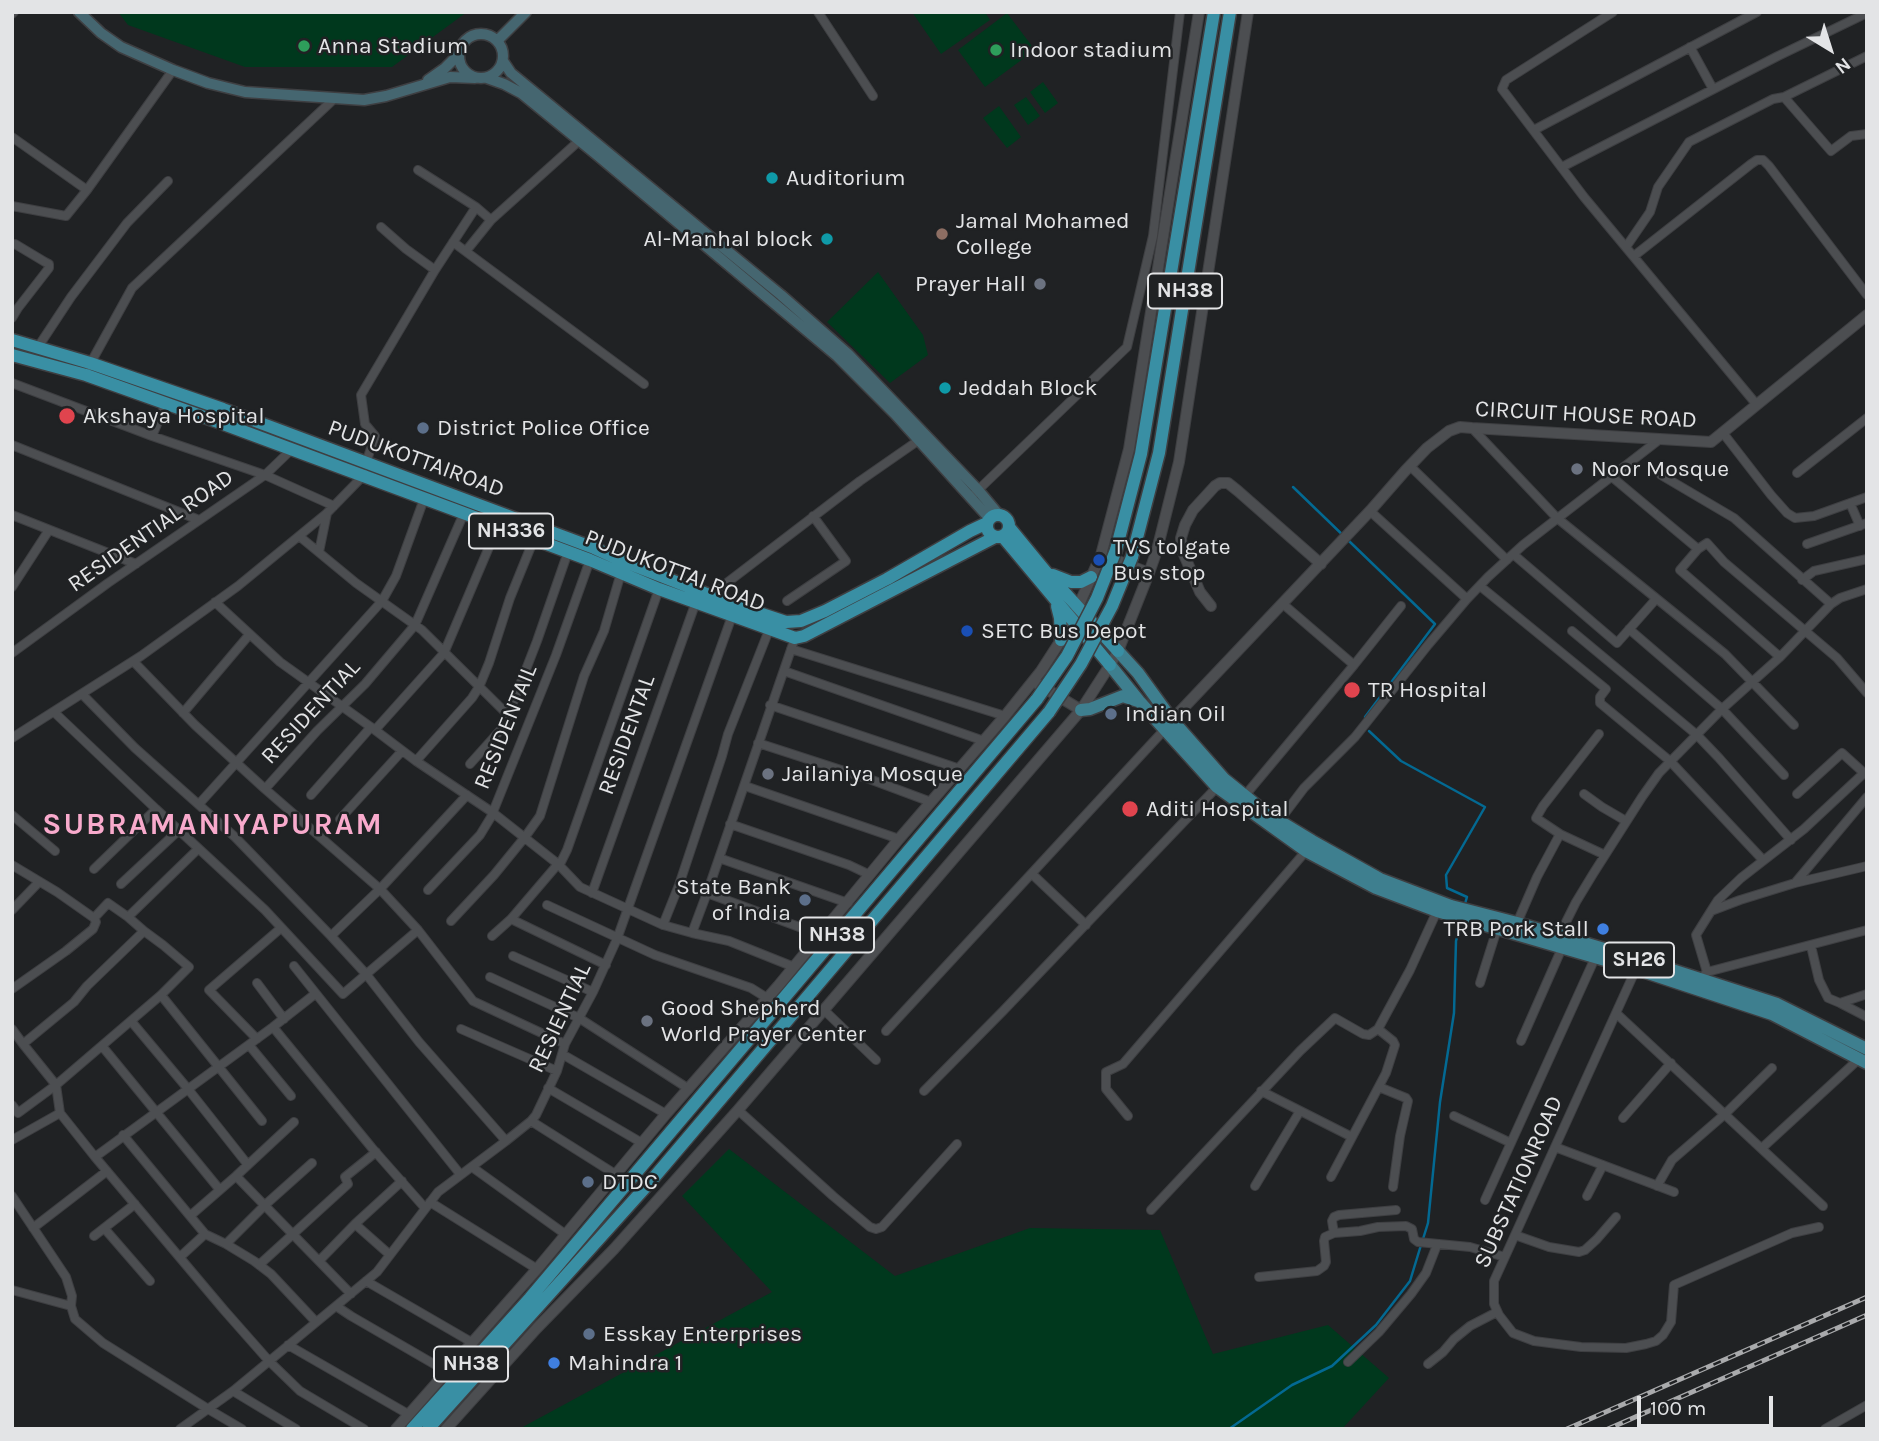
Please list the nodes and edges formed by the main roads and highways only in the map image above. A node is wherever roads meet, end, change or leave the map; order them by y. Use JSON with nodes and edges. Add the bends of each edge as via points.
{"nodes":[{"id":1,"x":79,"y":12,"type":"edge"},
{"id":2,"x":526,"y":12,"type":"edge"},
{"id":3,"x":1214,"y":12,"type":"edge"},
{"id":4,"x":1230,"y":12,"type":"edge"},
{"id":5,"x":497,"y":41,"type":"junction"},
{"id":6,"x":460,"y":53,"type":"junction"},
{"id":7,"x":503,"y":61,"type":"junction"},
{"id":8,"x":481,"y":78,"type":"junction"},
{"id":9,"x":419,"y":85,"type":"junction"},
{"id":10,"x":662,"y":202,"type":"junction"},
{"id":11,"x":12,"y":340,"type":"edge"},
{"id":12,"x":12,"y":355,"type":"edge"},
{"id":13,"x":88,"y":369,"type":"junction"},
{"id":14,"x":899,"y":411,"type":"junction"},
{"id":15,"x":367,"y":469,"type":"junction"},
{"id":16,"x":975,"y":493,"type":"junction"},
{"id":17,"x":992,"y":519,"type":"junction"},
{"id":18,"x":1002,"y":534,"type":"junction"},
{"id":19,"x":1025,"y":555,"type":"junction"},
{"id":20,"x":1046,"y":572,"type":"junction"},
{"id":21,"x":1091,"y":577,"type":"road end"},
{"id":22,"x":702,"y":596,"type":"junction"},
{"id":23,"x":1056,"y":602,"type":"junction"},
{"id":24,"x":1060,"y":640,"type":"road end"},
{"id":25,"x":1118,"y":650,"type":"joint"},
{"id":26,"x":1110,"y":665,"type":"joint"},
{"id":27,"x":1139,"y":701,"type":"junction"},
{"id":28,"x":1081,"y":710,"type":"road end"},
{"id":29,"x":1168,"y":725,"type":"junction"},
{"id":30,"x":1241,"y":800,"type":"junction"},
{"id":31,"x":1444,"y":908,"type":"junction"},
{"id":32,"x":1493,"y":922,"type":"junction"},
{"id":33,"x":1561,"y":942,"type":"junction"},
{"id":34,"x":1701,"y":980,"type":"junction"},
{"id":35,"x":1864,"y":1057,"type":"edge"},
{"id":36,"x":412,"y":1429,"type":"edge"},
{"id":37,"x":428,"y":1429,"type":"edge"}],
"edges":[{"from":1,"to":9,"type":"main road","via":[[121,47],[208,83],[245,92],[364,100]]},
{"from":2,"to":5,"type":"main road"},
{"from":3,"to":36,"type":"highway","number":"NH38","bridge":true,"via":[[1141,454],[1116,550],[1067,656],[1037,699],[530,1298]]},
{"from":4,"to":37,"type":"highway","number":"NH38","bridge":true,"via":[[1159,453],[1132,557],[1082,664],[1049,712],[651,1181]]},
{"from":5,"to":6,"type":"main road","via":[[482,34],[473,36]]},
{"from":5,"to":7,"type":"main road"},
{"from":6,"to":8,"type":"main road","via":[[466,73]]},
{"from":6,"to":9,"type":"main road"},
{"from":7,"to":8,"type":"main road","via":[[497,72]]},
{"from":7,"to":10,"type":"main road","via":[[511,73]]},
{"from":8,"to":9,"type":"main road","via":[[450,77]]},
{"from":8,"to":10,"type":"main road","via":[[521,93]]},
{"from":10,"to":14,"type":"main road"},
{"from":11,"to":13,"type":"highway","name":"PUDUKOTTAIROAD","number":"NH336"},
{"from":12,"to":13,"type":"highway","name":"PUDUKOTTAI ROAD","number":"NH336"},
{"from":13,"to":15,"type":"highway","name":"PUDUKOTTAIROAD","number":"NH336","via":[[223,410]]},
{"from":13,"to":15,"type":"highway","name":"PUDUKOTTAI ROAD","number":"NH336","via":[[292,450]]},
{"from":14,"to":16,"type":"main road"},
{"from":14,"to":16,"type":"main road","via":[[919,440]]},
{"from":15,"to":22,"type":"highway","name":"PUDUKOTTAIROAD","number":"NH336","via":[[546,529]]},
{"from":15,"to":22,"type":"highway","name":"PUDUKOTTAI ROAD","number":"NH336","via":[[424,499],[659,589]]},
{"from":16,"to":17,"type":"main road"},
{"from":17,"to":18,"type":"highway","via":[[987,531]]},
{"from":17,"to":18,"type":"highway","via":[[1006,518]]},
{"from":17,"to":22,"type":"highway","name":"PUDUKOTTAIROAD","number":"NH336","via":[[801,621],[786,622]]},
{"from":18,"to":19,"type":"highway"},
{"from":18,"to":22,"type":"highway","name":"PUDUKOTTAI ROAD","number":"NH336","via":[[793,643],[732,616]]},
{"from":19,"to":20,"type":"highway"},
{"from":19,"to":23,"type":"highway"},
{"from":20,"to":21,"type":"highway","via":[[1071,582]]},
{"from":20,"to":25,"type":"highway"},
{"from":23,"to":24,"type":"highway"},
{"from":23,"to":26,"type":"highway"},
{"from":25,"to":29,"type":"main road","number":"SH26","via":[[1138,673]]},
{"from":26,"to":27,"type":"main road","number":"SH26"},
{"from":27,"to":28,"type":"main road","via":[[1123,696]]},
{"from":27,"to":29,"type":"main road","number":"SH26"},
{"from":29,"to":30,"type":"main road","number":"SH26"},
{"from":29,"to":30,"type":"main road","number":"SH26","via":[[1217,787]]},
{"from":30,"to":31,"type":"main road","number":"SH26","via":[[1380,878]]},
{"from":30,"to":31,"type":"main road","number":"SH26","via":[[1306,851],[1376,888]]},
{"from":31,"to":32,"type":"main road","number":"SH26"},
{"from":32,"to":33,"type":"main road","number":"SH26"},
{"from":32,"to":33,"type":"main road","number":"SH26","via":[[1517,923]]},
{"from":33,"to":34,"type":"main road","number":"SH26"},
{"from":33,"to":34,"type":"main road","number":"SH26","via":[[1595,958]]},
{"from":34,"to":35,"type":"main road","number":"SH26","via":[[1777,1004]]}]}
